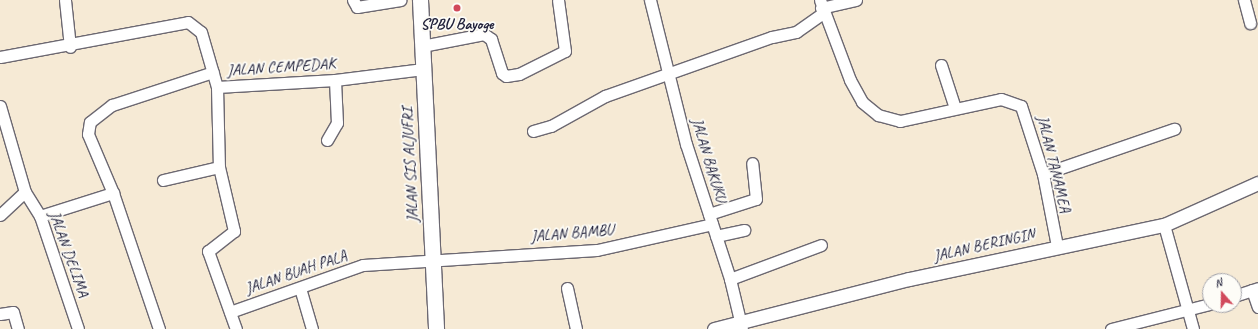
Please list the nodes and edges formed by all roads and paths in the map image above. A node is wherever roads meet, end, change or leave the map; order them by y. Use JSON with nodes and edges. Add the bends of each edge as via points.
{"nodes":[{"id":1,"x":65,"y":0,"type":"edge"},
{"id":2,"x":353,"y":0,"type":"edge"},
{"id":3,"x":400,"y":0,"type":"edge"},
{"id":4,"x":420,"y":0,"type":"edge"},
{"id":5,"x":558,"y":0,"type":"edge"},
{"id":6,"x":650,"y":0,"type":"edge"},
{"id":7,"x":856,"y":0,"type":"edge"},
{"id":8,"x":1244,"y":0,"type":"edge"},
{"id":9,"x":821,"y":7,"type":"edge"},
{"id":10,"x":1250,"y":24,"type":"dead end"},
{"id":11,"x":422,"y":46,"type":"junction"},
{"id":12,"x":70,"y":47,"type":"junction"},
{"id":13,"x":0,"y":57,"type":"edge"},
{"id":14,"x":941,"y":65,"type":"dead end"},
{"id":15,"x":423,"y":68,"type":"junction"},
{"id":16,"x":213,"y":72,"type":"junction"},
{"id":17,"x":668,"y":75,"type":"junction"},
{"id":18,"x":335,"y":80,"type":"junction"},
{"id":19,"x":216,"y":88,"type":"junction"},
{"id":20,"x":0,"y":106,"type":"edge"},
{"id":21,"x":955,"y":108,"type":"junction"},
{"id":22,"x":1174,"y":129,"type":"dead end"},
{"id":23,"x":533,"y":131,"type":"dead end"},
{"id":24,"x":327,"y":140,"type":"dead end"},
{"id":25,"x":752,"y":163,"type":"dead end"},
{"id":26,"x":220,"y":166,"type":"junction"},
{"id":27,"x":1043,"y":174,"type":"junction"},
{"id":28,"x":163,"y":180,"type":"dead end"},
{"id":29,"x":1258,"y":183,"type":"edge"},
{"id":30,"x":25,"y":192,"type":"junction"},
{"id":31,"x":113,"y":193,"type":"junction"},
{"id":32,"x":0,"y":215,"type":"edge"},
{"id":33,"x":40,"y":216,"type":"junction"},
{"id":34,"x":711,"y":219,"type":"junction"},
{"id":35,"x":1164,"y":225,"type":"junction"},
{"id":36,"x":744,"y":230,"type":"dead end"},
{"id":37,"x":716,"y":236,"type":"junction"},
{"id":38,"x":821,"y":246,"type":"dead end"},
{"id":39,"x":1057,"y":246,"type":"junction"},
{"id":40,"x":432,"y":261,"type":"junction"},
{"id":41,"x":373,"y":264,"type":"joint"},
{"id":42,"x":730,"y":279,"type":"junction"},
{"id":43,"x":300,"y":288,"type":"junction"},
{"id":44,"x":567,"y":288,"type":"dead end"},
{"id":45,"x":1255,"y":289,"type":"edge"},
{"id":46,"x":1242,"y":293,"type":"edge"},
{"id":47,"x":1202,"y":307,"type":"edge"},
{"id":48,"x":1258,"y":307,"type":"edge"},
{"id":49,"x":230,"y":312,"type":"junction"},
{"id":50,"x":1188,"y":312,"type":"junction"},
{"id":51,"x":0,"y":314,"type":"edge"},
{"id":52,"x":740,"y":325,"type":"edge"},
{"id":53,"x":18,"y":329,"type":"edge"},
{"id":54,"x":78,"y":329,"type":"edge"},
{"id":55,"x":159,"y":329,"type":"edge"},
{"id":56,"x":236,"y":329,"type":"edge"},
{"id":57,"x":312,"y":329,"type":"edge"},
{"id":58,"x":436,"y":329,"type":"edge"},
{"id":59,"x":576,"y":329,"type":"edge"},
{"id":60,"x":714,"y":329,"type":"edge"},
{"id":61,"x":1111,"y":329,"type":"edge"},
{"id":62,"x":1193,"y":329,"type":"edge"}],
"edges":[{"from":1,"to":12,"type":"street"},
{"from":2,"to":3,"type":"street","via":[[357,7]]},
{"from":4,"to":11,"type":"main road","name":"JALAN SIS ALJUFRI"},
{"from":5,"to":11,"type":"street","via":[[565,51],[519,74],[506,76],[502,73],[491,39],[484,34]]},
{"from":6,"to":17,"type":"street","name":"JALAN BAKUKU"},
{"from":7,"to":9,"type":"street"},
{"from":8,"to":10,"type":"street"},
{"from":9,"to":17,"type":"street","via":[[796,32],[772,37]]},
{"from":9,"to":21,"type":"street","name":"JALAN TANAMEA","via":[[850,80],[869,111],[900,121]]},
{"from":11,"to":15,"type":"main road","name":"JALAN SIS ALJUFRI"},
{"from":12,"to":13,"type":"street","name":"JALAN CEMPEDAK"},
{"from":12,"to":16,"type":"street","name":"JALAN CEMPEDAK","via":[[182,23],[194,23],[201,32]]},
{"from":14,"to":21,"type":"street"},
{"from":15,"to":18,"type":"street","name":"JALAN CEMPEDAK"},
{"from":15,"to":40,"type":"main road","name":"JALAN SIS ALJUFRI"},
{"from":16,"to":19,"type":"street","name":"JALAN CEMPEDAK"},
{"from":16,"to":31,"type":"street","via":[[112,105],[90,122],[88,134]]},
{"from":17,"to":23,"type":"street","via":[[593,101],[551,126]]},
{"from":17,"to":34,"type":"street","name":"JALAN BAKUKU"},
{"from":18,"to":19,"type":"street","name":"JALAN CEMPEDAK"},
{"from":18,"to":24,"type":"street","via":[[337,123]]},
{"from":19,"to":26,"type":"street","name":"JALAN BUAH PALA"},
{"from":20,"to":30,"type":"street","name":"JALAN DELIMA"},
{"from":21,"to":27,"type":"street","name":"JALAN TANAMEA","via":[[1001,99],[1016,102],[1025,112]]},
{"from":22,"to":27,"type":"street"},
{"from":25,"to":34,"type":"street","name":"JALAN BAMBU","via":[[756,199]]},
{"from":26,"to":28,"type":"street"},
{"from":26,"to":49,"type":"street","name":"JALAN BUAH PALA","via":[[234,231],[208,251]]},
{"from":27,"to":39,"type":"street","name":"JALAN TANAMEA"},
{"from":29,"to":35,"type":"street","name":"JALAN BERINGIN"},
{"from":30,"to":32,"type":"street"},
{"from":30,"to":33,"type":"street","name":"JALAN DELIMA"},
{"from":31,"to":33,"type":"street"},
{"from":31,"to":55,"type":"street"},
{"from":33,"to":54,"type":"street","name":"JALAN DELIMA"},
{"from":34,"to":37,"type":"street","name":"JALAN BAKUKU"},
{"from":34,"to":40,"type":"street","name":"JALAN BAMBU","via":[[597,250]]},
{"from":35,"to":39,"type":"street","name":"JALAN BERINGIN"},
{"from":35,"to":50,"type":"street"},
{"from":36,"to":37,"type":"street"},
{"from":37,"to":42,"type":"street","name":"JALAN BAKUKU"},
{"from":38,"to":42,"type":"street"},
{"from":39,"to":52,"type":"street","name":"JALAN BERINGIN"},
{"from":40,"to":41,"type":"street","name":"JALAN BAMBU"},
{"from":40,"to":58,"type":"main road","name":"JALAN SIS ALJUFRI"},
{"from":41,"to":43,"type":"street","name":"JALAN BUAH PALA"},
{"from":42,"to":52,"type":"street","name":"JALAN BAKUKU"},
{"from":43,"to":49,"type":"street","name":"JALAN BUAH PALA"},
{"from":43,"to":57,"type":"street"},
{"from":44,"to":59,"type":"street"},
{"from":45,"to":46,"type":"street"},
{"from":45,"to":48,"type":"street"},
{"from":47,"to":50,"type":"street"},
{"from":49,"to":56,"type":"street","name":"JALAN BUAH PALA"},
{"from":50,"to":61,"type":"street"},
{"from":50,"to":62,"type":"street"},
{"from":51,"to":53,"type":"street","via":[[13,312]]},
{"from":52,"to":60,"type":"street","name":"JALAN BERINGIN"}]}
